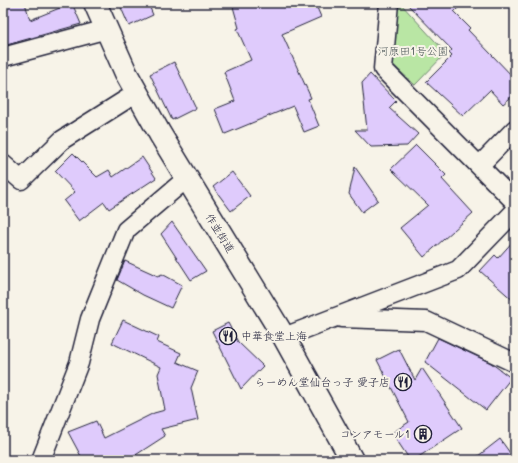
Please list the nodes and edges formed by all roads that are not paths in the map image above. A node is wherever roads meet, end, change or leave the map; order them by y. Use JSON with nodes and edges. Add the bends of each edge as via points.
{"nodes":[{"id":1,"x":95,"y":3,"type":"edge"},
{"id":2,"x":389,"y":3,"type":"edge"},
{"id":3,"x":107,"y":29,"type":"junction"},
{"id":4,"x":3,"y":57,"type":"edge"},
{"id":5,"x":138,"y":95,"type":"junction"},
{"id":6,"x":515,"y":129,"type":"edge"},
{"id":7,"x":3,"y":164,"type":"edge"},
{"id":8,"x":480,"y":165,"type":"junction"},
{"id":9,"x":186,"y":179,"type":"junction"},
{"id":10,"x":515,"y":202,"type":"edge"},
{"id":11,"x":515,"y":211,"type":"edge"},
{"id":12,"x":333,"y":318,"type":"junction"},
{"id":13,"x":284,"y":336,"type":"junction"},
{"id":14,"x":515,"y":363,"type":"edge"},
{"id":15,"x":41,"y":460,"type":"edge"},
{"id":16,"x":352,"y":460,"type":"edge"}],
"edges":[{"from":1,"to":3,"type":"street","name":"作並街道"},
{"from":2,"to":8,"type":"street","via":[[383,68]]},
{"from":3,"to":4,"type":"street"},
{"from":3,"to":5,"type":"street","name":"作並街道"},
{"from":5,"to":7,"type":"street","via":[[127,99],[62,140],[21,180]]},
{"from":5,"to":9,"type":"street","name":"作並街道"},
{"from":6,"to":8,"type":"street"},
{"from":8,"to":10,"type":"street"},
{"from":9,"to":13,"type":"street","name":"作並街道"},
{"from":9,"to":15,"type":"street","via":[[126,230],[90,319],[79,363]]},
{"from":11,"to":12,"type":"street","via":[[458,270]]},
{"from":12,"to":13,"type":"street"},
{"from":12,"to":14,"type":"street","via":[[426,320]]},
{"from":13,"to":16,"type":"street","name":"作並街道"}]}
